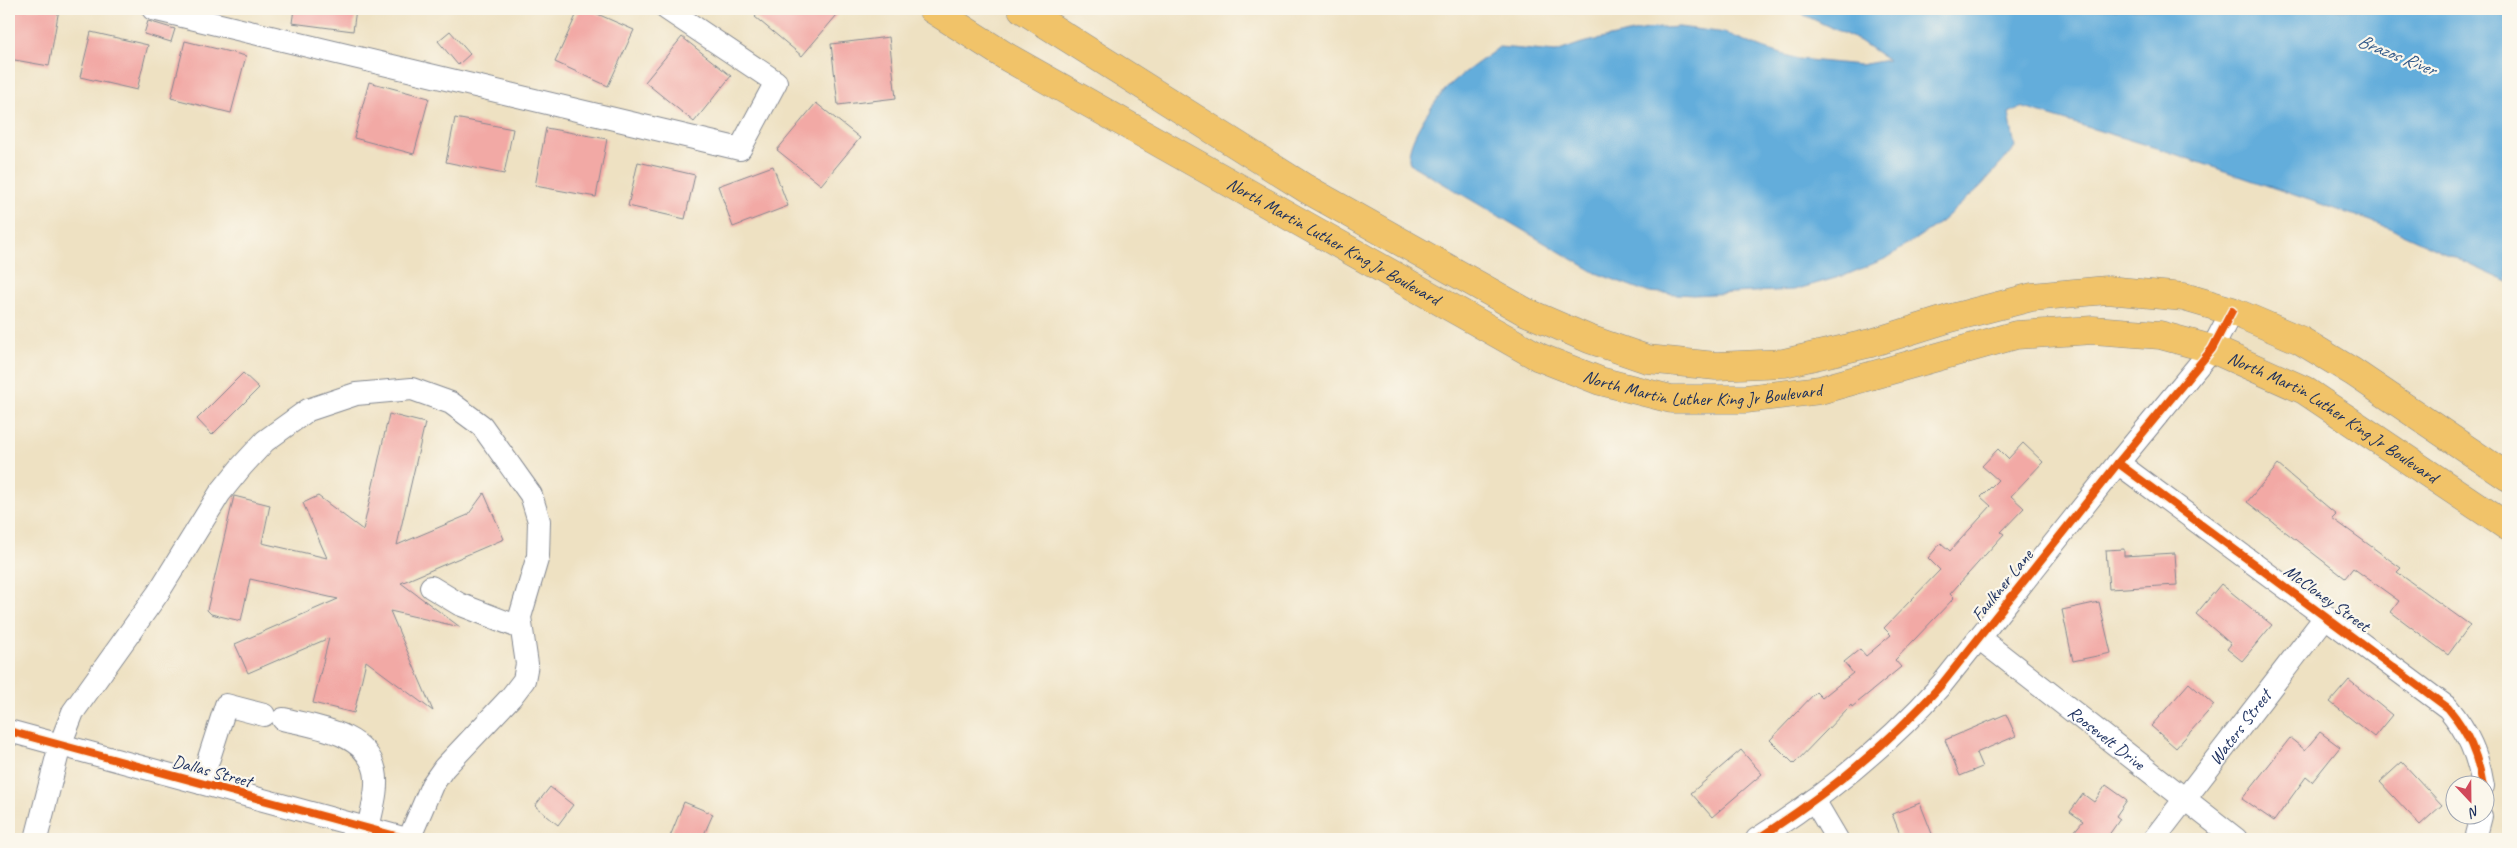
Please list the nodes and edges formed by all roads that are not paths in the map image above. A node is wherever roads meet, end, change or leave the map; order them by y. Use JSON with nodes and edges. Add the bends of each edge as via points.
{"nodes":[{"id":1,"x":158,"y":9,"type":"edge"},
{"id":2,"x":667,"y":9,"type":"edge"},
{"id":3,"x":932,"y":9,"type":"edge"},
{"id":4,"x":1022,"y":9,"type":"edge"},
{"id":5,"x":2232,"y":311,"type":"junction"},
{"id":6,"x":2212,"y":349,"type":"junction"},
{"id":7,"x":2118,"y":463,"type":"junction"},
{"id":8,"x":2508,"y":478,"type":"edge"},
{"id":9,"x":2508,"y":527,"type":"edge"},
{"id":10,"x":431,"y":587,"type":"dead end"},
{"id":11,"x":2326,"y":616,"type":"junction"},
{"id":12,"x":521,"y":628,"type":"junction"},
{"id":13,"x":1979,"y":638,"type":"junction"},
{"id":14,"x":9,"y":731,"type":"edge"},
{"id":15,"x":60,"y":745,"type":"junction"},
{"id":16,"x":2481,"y":776,"type":"edge"},
{"id":17,"x":201,"y":783,"type":"junction"},
{"id":18,"x":2185,"y":799,"type":"junction"},
{"id":19,"x":1814,"y":800,"type":"junction"},
{"id":20,"x":2479,"y":826,"type":"edge"},
{"id":21,"x":368,"y":829,"type":"junction"},
{"id":22,"x":36,"y":839,"type":"edge"},
{"id":23,"x":408,"y":839,"type":"edge"},
{"id":24,"x":1757,"y":839,"type":"edge"},
{"id":25,"x":1838,"y":839,"type":"edge"},
{"id":26,"x":2154,"y":839,"type":"edge"},
{"id":27,"x":2236,"y":839,"type":"edge"},
{"id":28,"x":2475,"y":839,"type":"edge"}],
"edges":[{"from":1,"to":2,"type":"street","via":[[740,149],[776,82]]},
{"from":3,"to":6,"type":"main road","name":"North Martin Luther King Jr Boulevard","via":[[1007,57],[1539,357],[1600,381],[1671,399],[1746,399],[1820,390],[2016,335],[2093,330],[2160,335]]},
{"from":4,"to":5,"type":"main road","name":"North Martin Luther King Jr Boulevard","via":[[1305,188],[1507,302],[1589,339],[1647,359],[1716,366],[1784,364],[2032,297],[2107,290],[2184,297]]},
{"from":5,"to":6,"type":"street","name":"Faulkner Lane"},
{"from":5,"to":8,"type":"main road","name":"North Martin Luther King Jr Boulevard","via":[[2300,340],[2353,372]]},
{"from":6,"to":7,"type":"street","name":"Faulkner Lane"},
{"from":6,"to":9,"type":"main road","name":"North Martin Luther King Jr Boulevard","via":[[2304,390]]},
{"from":7,"to":11,"type":"street","name":"McCloney Street"},
{"from":7,"to":13,"type":"street","name":"Faulkner Lane"},
{"from":10,"to":12,"type":"street","via":[[459,604]]},
{"from":11,"to":16,"type":"street","name":"McCloney Street","via":[[2448,708],[2473,745]]},
{"from":11,"to":18,"type":"street","name":"Waters Street"},
{"from":12,"to":15,"type":"street","via":[[520,617],[538,556],[539,521],[531,495],[510,462],[482,426],[451,404],[412,389],[356,394],[308,410],[265,441],[242,466],[220,493],[158,593],[73,712]]},
{"from":12,"to":23,"type":"street","via":[[527,664],[524,680],[444,768],[432,785]]},
{"from":13,"to":18,"type":"street","name":"Roosevelt Drive"},
{"from":13,"to":19,"type":"street","name":"Faulkner Lane","via":[[1912,718],[1870,758]]},
{"from":14,"to":15,"type":"street","name":"Dallas Street"},
{"from":15,"to":17,"type":"street","name":"Dallas Street"},
{"from":15,"to":22,"type":"street"},
{"from":17,"to":21,"type":"street","name":"Dallas Street"},
{"from":17,"to":21,"type":"street","via":[[226,705],[332,730],[355,743],[369,758],[375,771]]},
{"from":18,"to":26,"type":"street","name":"Waters Street"},
{"from":18,"to":27,"type":"street","name":"Roosevelt Drive"},
{"from":19,"to":24,"type":"street","name":"Faulkner Lane"},
{"from":19,"to":25,"type":"street"},
{"from":20,"to":28,"type":"street"},
{"from":21,"to":23,"type":"street","name":"Dallas Street"}]}
